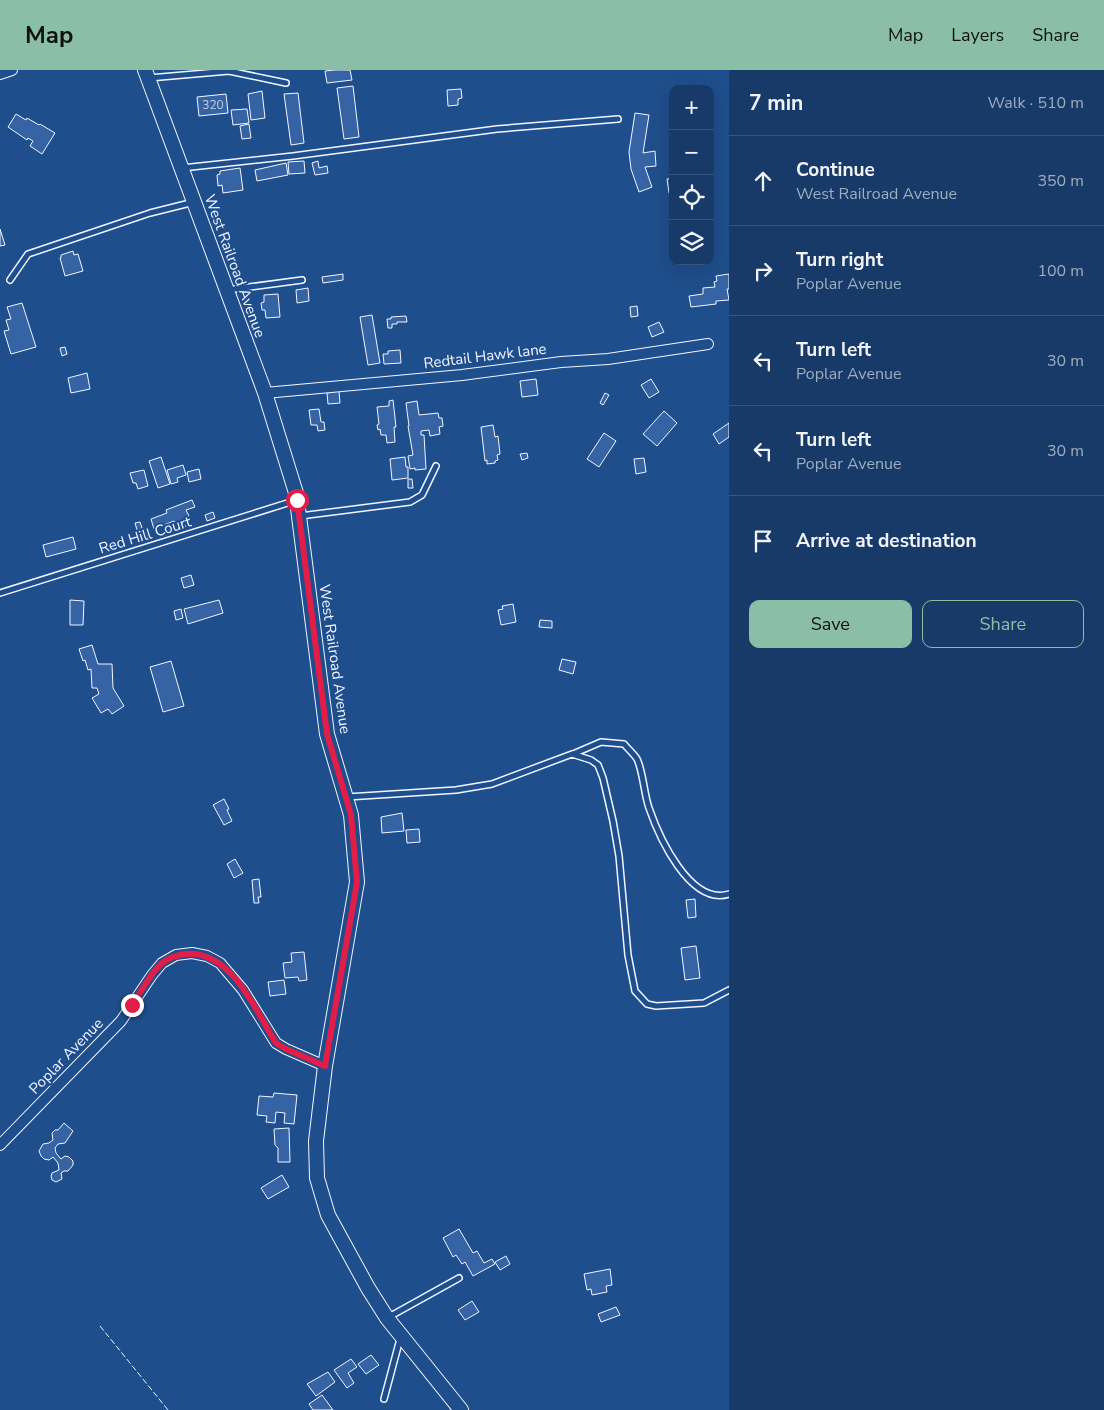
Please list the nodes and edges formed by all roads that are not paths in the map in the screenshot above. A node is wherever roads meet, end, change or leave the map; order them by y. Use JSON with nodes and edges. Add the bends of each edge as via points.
{"nodes":[{"id":1,"x":12,"y":70,"type":"edge"},
{"id":2,"x":0,"y":74,"type":"edge"},
{"id":3,"x":147,"y":74,"type":"edge"},
{"id":4,"x":286,"y":83,"type":"dead end"},
{"id":5,"x":618,"y":118,"type":"dead end"},
{"id":6,"x":181,"y":168,"type":"junction"},
{"id":7,"x":194,"y":202,"type":"junction"},
{"id":8,"x":10,"y":280,"type":"dead end"},
{"id":9,"x":302,"y":280,"type":"dead end"},
{"id":10,"x":227,"y":290,"type":"junction"},
{"id":11,"x":708,"y":344,"type":"dead end"},
{"id":12,"x":265,"y":392,"type":"junction"},
{"id":13,"x":436,"y":466,"type":"dead end"},
{"id":14,"x":297,"y":500,"type":"junction"},
{"id":15,"x":299,"y":516,"type":"junction"},
{"id":16,"x":0,"y":593,"type":"edge"},
{"id":17,"x":572,"y":754,"type":"junction"},
{"id":18,"x":346,"y":797,"type":"junction"},
{"id":19,"x":729,"y":894,"type":"edge"},
{"id":20,"x":729,"y":990,"type":"edge"},
{"id":21,"x":325,"y":1066,"type":"junction"},
{"id":22,"x":0,"y":1145,"type":"edge"},
{"id":23,"x":459,"y":1278,"type":"dead end"},
{"id":24,"x":387,"y":1318,"type":"junction"},
{"id":25,"x":401,"y":1336,"type":"junction"},
{"id":26,"x":384,"y":1399,"type":"dead end"},
{"id":27,"x":462,"y":1410,"type":"edge"}],
"edges":[{"from":1,"to":2,"type":"street"},
{"from":3,"to":4,"type":"lane","via":[[229,71]]},
{"from":3,"to":6,"type":"main road","name":"West Railroad Avenue"},
{"from":5,"to":6,"type":"lane","via":[[497,129]]},
{"from":6,"to":7,"type":"main road","name":"West Railroad Avenue"},
{"from":7,"to":8,"type":"lane","via":[[150,213],[28,254]]},
{"from":7,"to":10,"type":"main road","name":"West Railroad Avenue"},
{"from":9,"to":10,"type":"lane"},
{"from":10,"to":12,"type":"main road","name":"West Railroad Avenue"},
{"from":11,"to":12,"type":"street","name":"Redtail Hawk lane","via":[[462,376]]},
{"from":12,"to":14,"type":"main road","name":"West Railroad Avenue"},
{"from":13,"to":15,"type":"lane","via":[[422,495],[410,502]]},
{"from":14,"to":15,"type":"main road","name":"West Railroad Avenue"},
{"from":14,"to":16,"type":"lane","name":"Red Hill Court"},
{"from":15,"to":18,"type":"main road","name":"West Railroad Avenue","via":[[327,734]]},
{"from":17,"to":18,"type":"lane","via":[[492,784],[465,789]]},
{"from":17,"to":19,"type":"lane","via":[[601,742],[624,744],[637,758],[649,808],[678,866],[704,892],[720,897]]},
{"from":17,"to":20,"type":"lane","via":[[596,763],[603,778],[619,856],[628,955],[635,991],[647,1004],[656,1006],[704,1003]]},
{"from":18,"to":21,"type":"main road","name":"West Railroad Avenue","via":[[351,815],[357,882]]},
{"from":21,"to":22,"type":"street","name":"Poplar Avenue","via":[[276,1043],[243,990],[220,963],[192,953],[176,955],[162,963],[121,1021]]},
{"from":21,"to":24,"type":"main road","name":"West Railroad Avenue","via":[[316,1141],[317,1178],[332,1221],[350,1258]]},
{"from":23,"to":24,"type":"lane"},
{"from":24,"to":25,"type":"main road","name":"West Railroad Avenue"},
{"from":25,"to":26,"type":"lane"},
{"from":25,"to":27,"type":"main road","name":"West Railroad Avenue"}]}
